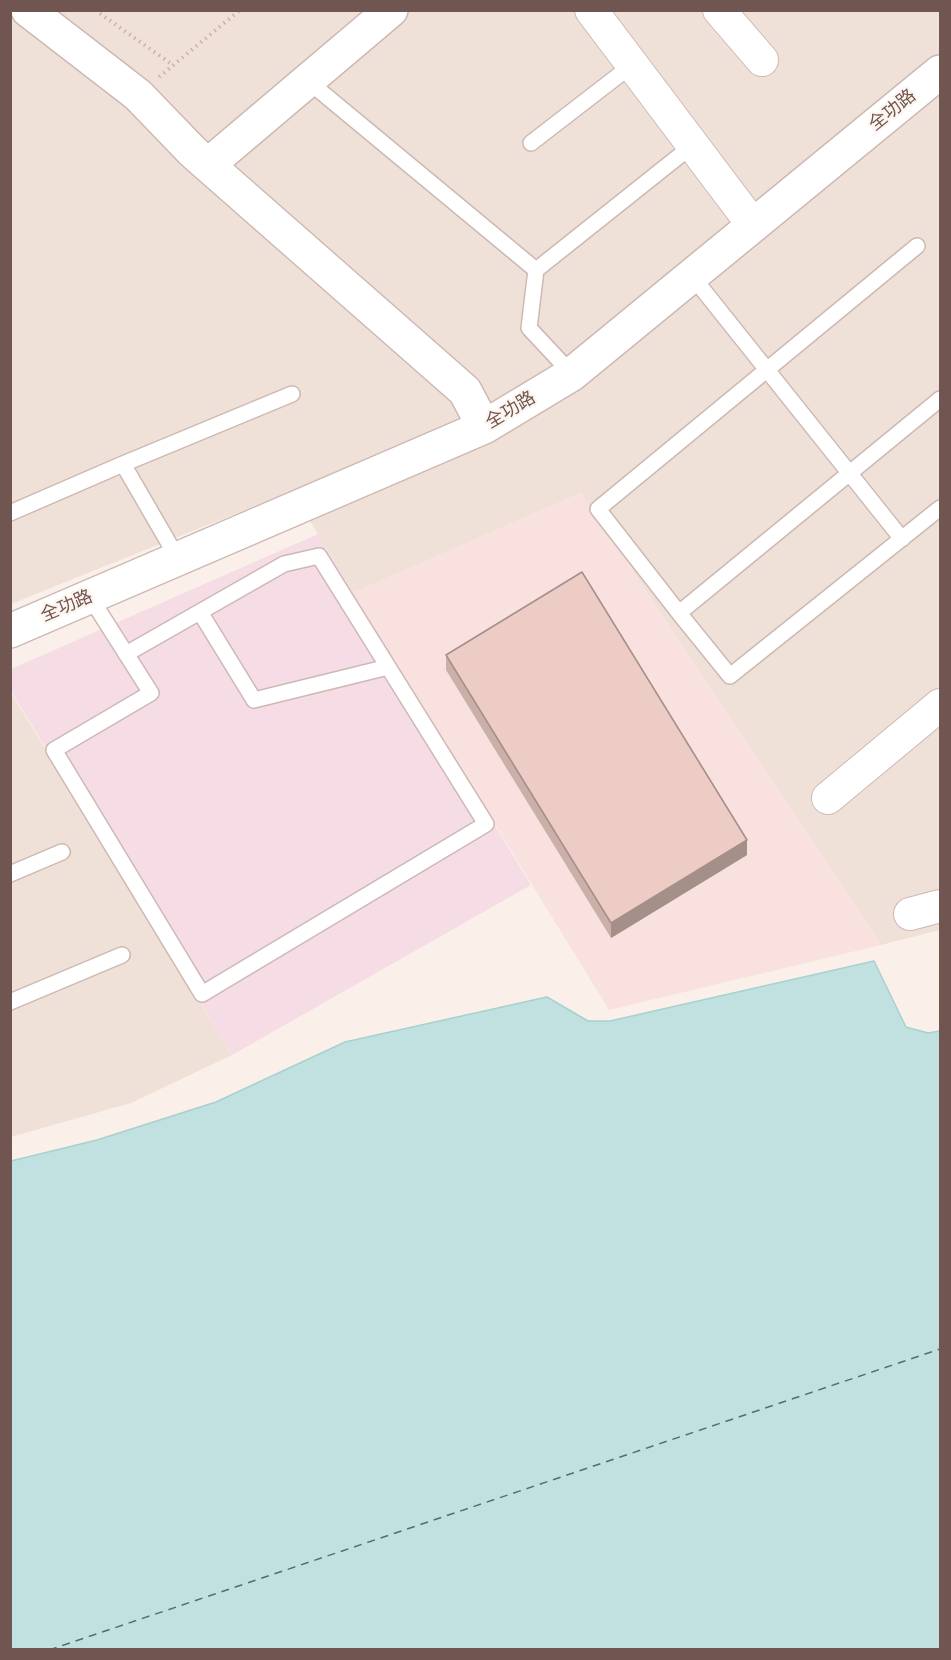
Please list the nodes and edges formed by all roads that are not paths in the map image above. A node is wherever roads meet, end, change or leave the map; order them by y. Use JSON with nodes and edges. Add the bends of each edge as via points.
{"nodes":[{"id":1,"x":28,"y":10,"type":"edge"},
{"id":2,"x":391,"y":10,"type":"edge"},
{"id":3,"x":591,"y":10,"type":"edge"},
{"id":4,"x":718,"y":10,"type":"edge"},
{"id":5,"x":762,"y":60,"type":"dead end"},
{"id":6,"x":632,"y":65,"type":"junction"},
{"id":7,"x":940,"y":72,"type":"edge"},
{"id":8,"x":308,"y":81,"type":"junction"},
{"id":9,"x":531,"y":143,"type":"dead end"},
{"id":10,"x":693,"y":145,"type":"junction"},
{"id":11,"x":208,"y":165,"type":"junction"},
{"id":12,"x":753,"y":225,"type":"junction"},
{"id":13,"x":917,"y":246,"type":"dead end"},
{"id":14,"x":536,"y":270,"type":"junction"},
{"id":15,"x":692,"y":276,"type":"junction"},
{"id":16,"x":766,"y":371,"type":"junction"},
{"id":17,"x":572,"y":374,"type":"junction"},
{"id":18,"x":292,"y":394,"type":"dead end"},
{"id":19,"x":940,"y":399,"type":"edge"},
{"id":20,"x":484,"y":428,"type":"junction"},
{"id":21,"x":123,"y":464,"type":"junction"},
{"id":22,"x":850,"y":474,"type":"junction"},
{"id":23,"x":940,"y":508,"type":"edge"},
{"id":24,"x":10,"y":513,"type":"edge"},
{"id":25,"x":902,"y":539,"type":"junction"},
{"id":26,"x":178,"y":559,"type":"junction"},
{"id":27,"x":90,"y":597,"type":"junction"},
{"id":28,"x":200,"y":612,"type":"junction"},
{"id":29,"x":679,"y":614,"type":"junction"},
{"id":30,"x":10,"y":631,"type":"edge"},
{"id":31,"x":126,"y":654,"type":"junction"},
{"id":32,"x":388,"y":668,"type":"junction"},
{"id":33,"x":940,"y":705,"type":"edge"},
{"id":34,"x":828,"y":798,"type":"dead end"},
{"id":35,"x":62,"y":852,"type":"dead end"},
{"id":36,"x":10,"y":874,"type":"edge"},
{"id":37,"x":940,"y":906,"type":"edge"},
{"id":38,"x":910,"y":914,"type":"dead end"},
{"id":39,"x":122,"y":955,"type":"dead end"},
{"id":40,"x":10,"y":1002,"type":"edge"}],
"edges":[{"from":1,"to":11,"type":"street","via":[[138,95]]},
{"from":2,"to":8,"type":"street"},
{"from":3,"to":6,"type":"street"},
{"from":4,"to":5,"type":"street"},
{"from":6,"to":9,"type":"lane"},
{"from":6,"to":10,"type":"street"},
{"from":7,"to":12,"type":"street","name":"全功路"},
{"from":8,"to":11,"type":"street"},
{"from":8,"to":14,"type":"lane"},
{"from":10,"to":12,"type":"street"},
{"from":10,"to":14,"type":"lane"},
{"from":11,"to":20,"type":"street","via":[[465,391]]},
{"from":12,"to":15,"type":"street","name":"全功路"},
{"from":13,"to":16,"type":"lane"},
{"from":14,"to":17,"type":"lane","via":[[529,328]]},
{"from":15,"to":16,"type":"lane"},
{"from":15,"to":17,"type":"street","name":"全功路"},
{"from":16,"to":22,"type":"lane"},
{"from":16,"to":29,"type":"lane","via":[[598,509]]},
{"from":17,"to":20,"type":"street","name":"全功路"},
{"from":18,"to":21,"type":"lane"},
{"from":19,"to":22,"type":"lane"},
{"from":20,"to":26,"type":"street","name":"全功路"},
{"from":21,"to":24,"type":"lane"},
{"from":21,"to":26,"type":"lane"},
{"from":22,"to":25,"type":"lane"},
{"from":22,"to":29,"type":"lane"},
{"from":23,"to":25,"type":"lane"},
{"from":25,"to":29,"type":"lane","via":[[730,676]]},
{"from":26,"to":27,"type":"street","name":"全功路"},
{"from":27,"to":30,"type":"street","name":"全功路"},
{"from":27,"to":31,"type":"lane"},
{"from":28,"to":31,"type":"lane"},
{"from":28,"to":32,"type":"lane","via":[[254,700]]},
{"from":28,"to":32,"type":"lane","via":[[284,564],[319,556]]},
{"from":31,"to":32,"type":"lane","via":[[151,693],[54,750],[202,994],[486,824]]},
{"from":33,"to":34,"type":"street"},
{"from":35,"to":36,"type":"lane"},
{"from":37,"to":38,"type":"street"},
{"from":39,"to":40,"type":"lane"}]}
